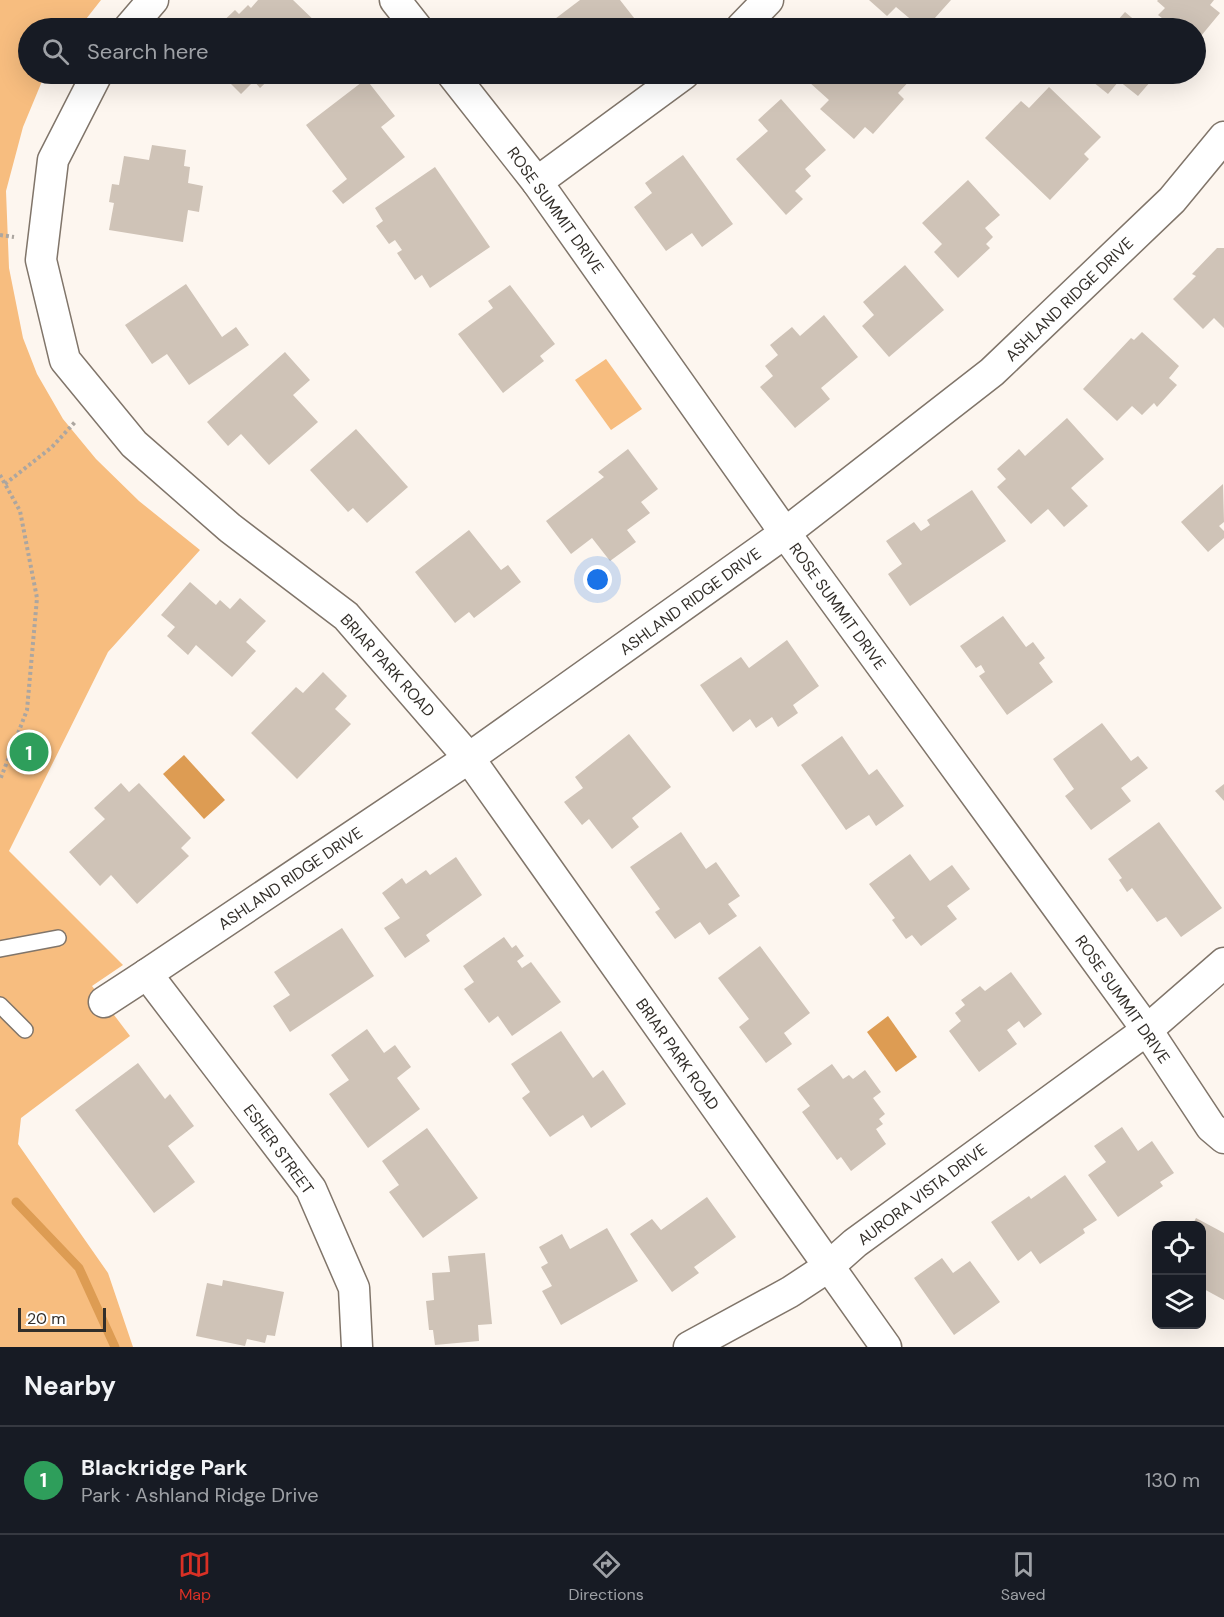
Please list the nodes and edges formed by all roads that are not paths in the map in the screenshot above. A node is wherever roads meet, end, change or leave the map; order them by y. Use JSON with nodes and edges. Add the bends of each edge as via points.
{"nodes":[{"id":1,"x":153,"y":0,"type":"edge"},
{"id":2,"x":395,"y":0,"type":"edge"},
{"id":3,"x":768,"y":0,"type":"edge"},
{"id":4,"x":138,"y":18,"type":"edge"},
{"id":5,"x":409,"y":18,"type":"edge"},
{"id":6,"x":751,"y":18,"type":"edge"},
{"id":7,"x":92,"y":84,"type":"edge"},
{"id":8,"x":460,"y":84,"type":"edge"},
{"id":9,"x":670,"y":84,"type":"edge"},
{"id":10,"x":1224,"y":137,"type":"edge"},
{"id":11,"x":537,"y":182,"type":"junction"},
{"id":12,"x":785,"y":533,"type":"junction"},
{"id":13,"x":469,"y":758,"type":"junction"},
{"id":14,"x":58,"y":938,"type":"dead end"},
{"id":15,"x":0,"y":949,"type":"edge"},
{"id":16,"x":1224,"y":963,"type":"edge"},
{"id":17,"x":147,"y":974,"type":"junction"},
{"id":18,"x":104,"y":1002,"type":"dead end"},
{"id":19,"x":0,"y":1005,"type":"edge"},
{"id":20,"x":25,"y":1030,"type":"dead end"},
{"id":21,"x":1147,"y":1030,"type":"junction"},
{"id":22,"x":1224,"y":1138,"type":"edge"},
{"id":23,"x":828,"y":1267,"type":"junction"},
{"id":24,"x":357,"y":1347,"type":"edge"},
{"id":25,"x":689,"y":1347,"type":"edge"},
{"id":26,"x":886,"y":1347,"type":"edge"}],
"edges":[{"from":1,"to":4,"type":"street"},
{"from":2,"to":5,"type":"street"},
{"from":3,"to":6,"type":"street"},
{"from":7,"to":13,"type":"street","name":"BRIAR PARK ROAD","via":[[53,160],[41,260],[65,360],[134,444],[230,528],[346,615]]},
{"from":8,"to":11,"type":"street","name":"ROSE SUMMIT DRIVE"},
{"from":9,"to":11,"type":"street"},
{"from":10,"to":12,"type":"street","name":"ASHLAND RIDGE DRIVE","via":[[1172,200],[992,372]]},
{"from":11,"to":12,"type":"street","name":"ROSE SUMMIT DRIVE"},
{"from":12,"to":13,"type":"street","name":"ASHLAND RIDGE DRIVE"},
{"from":12,"to":21,"type":"street","name":"ROSE SUMMIT DRIVE"},
{"from":13,"to":17,"type":"street","name":"ASHLAND RIDGE DRIVE"},
{"from":13,"to":23,"type":"street","name":"BRIAR PARK ROAD"},
{"from":14,"to":15,"type":"lane"},
{"from":16,"to":21,"type":"street","name":"AURORA VISTA DRIVE"},
{"from":17,"to":18,"type":"street","name":"ASHLAND RIDGE DRIVE"},
{"from":17,"to":24,"type":"street","name":"ESHER STREET","via":[[311,1189],[354,1288]]},
{"from":19,"to":20,"type":"lane"},
{"from":21,"to":22,"type":"street","name":"ROSE SUMMIT DRIVE","via":[[1211,1127]]},
{"from":21,"to":23,"type":"street","name":"AURORA VISTA DRIVE","via":[[855,1243]]},
{"from":23,"to":25,"type":"street","name":"AURORA VISTA DRIVE"},
{"from":23,"to":26,"type":"street","name":"BRIAR PARK ROAD"}]}
